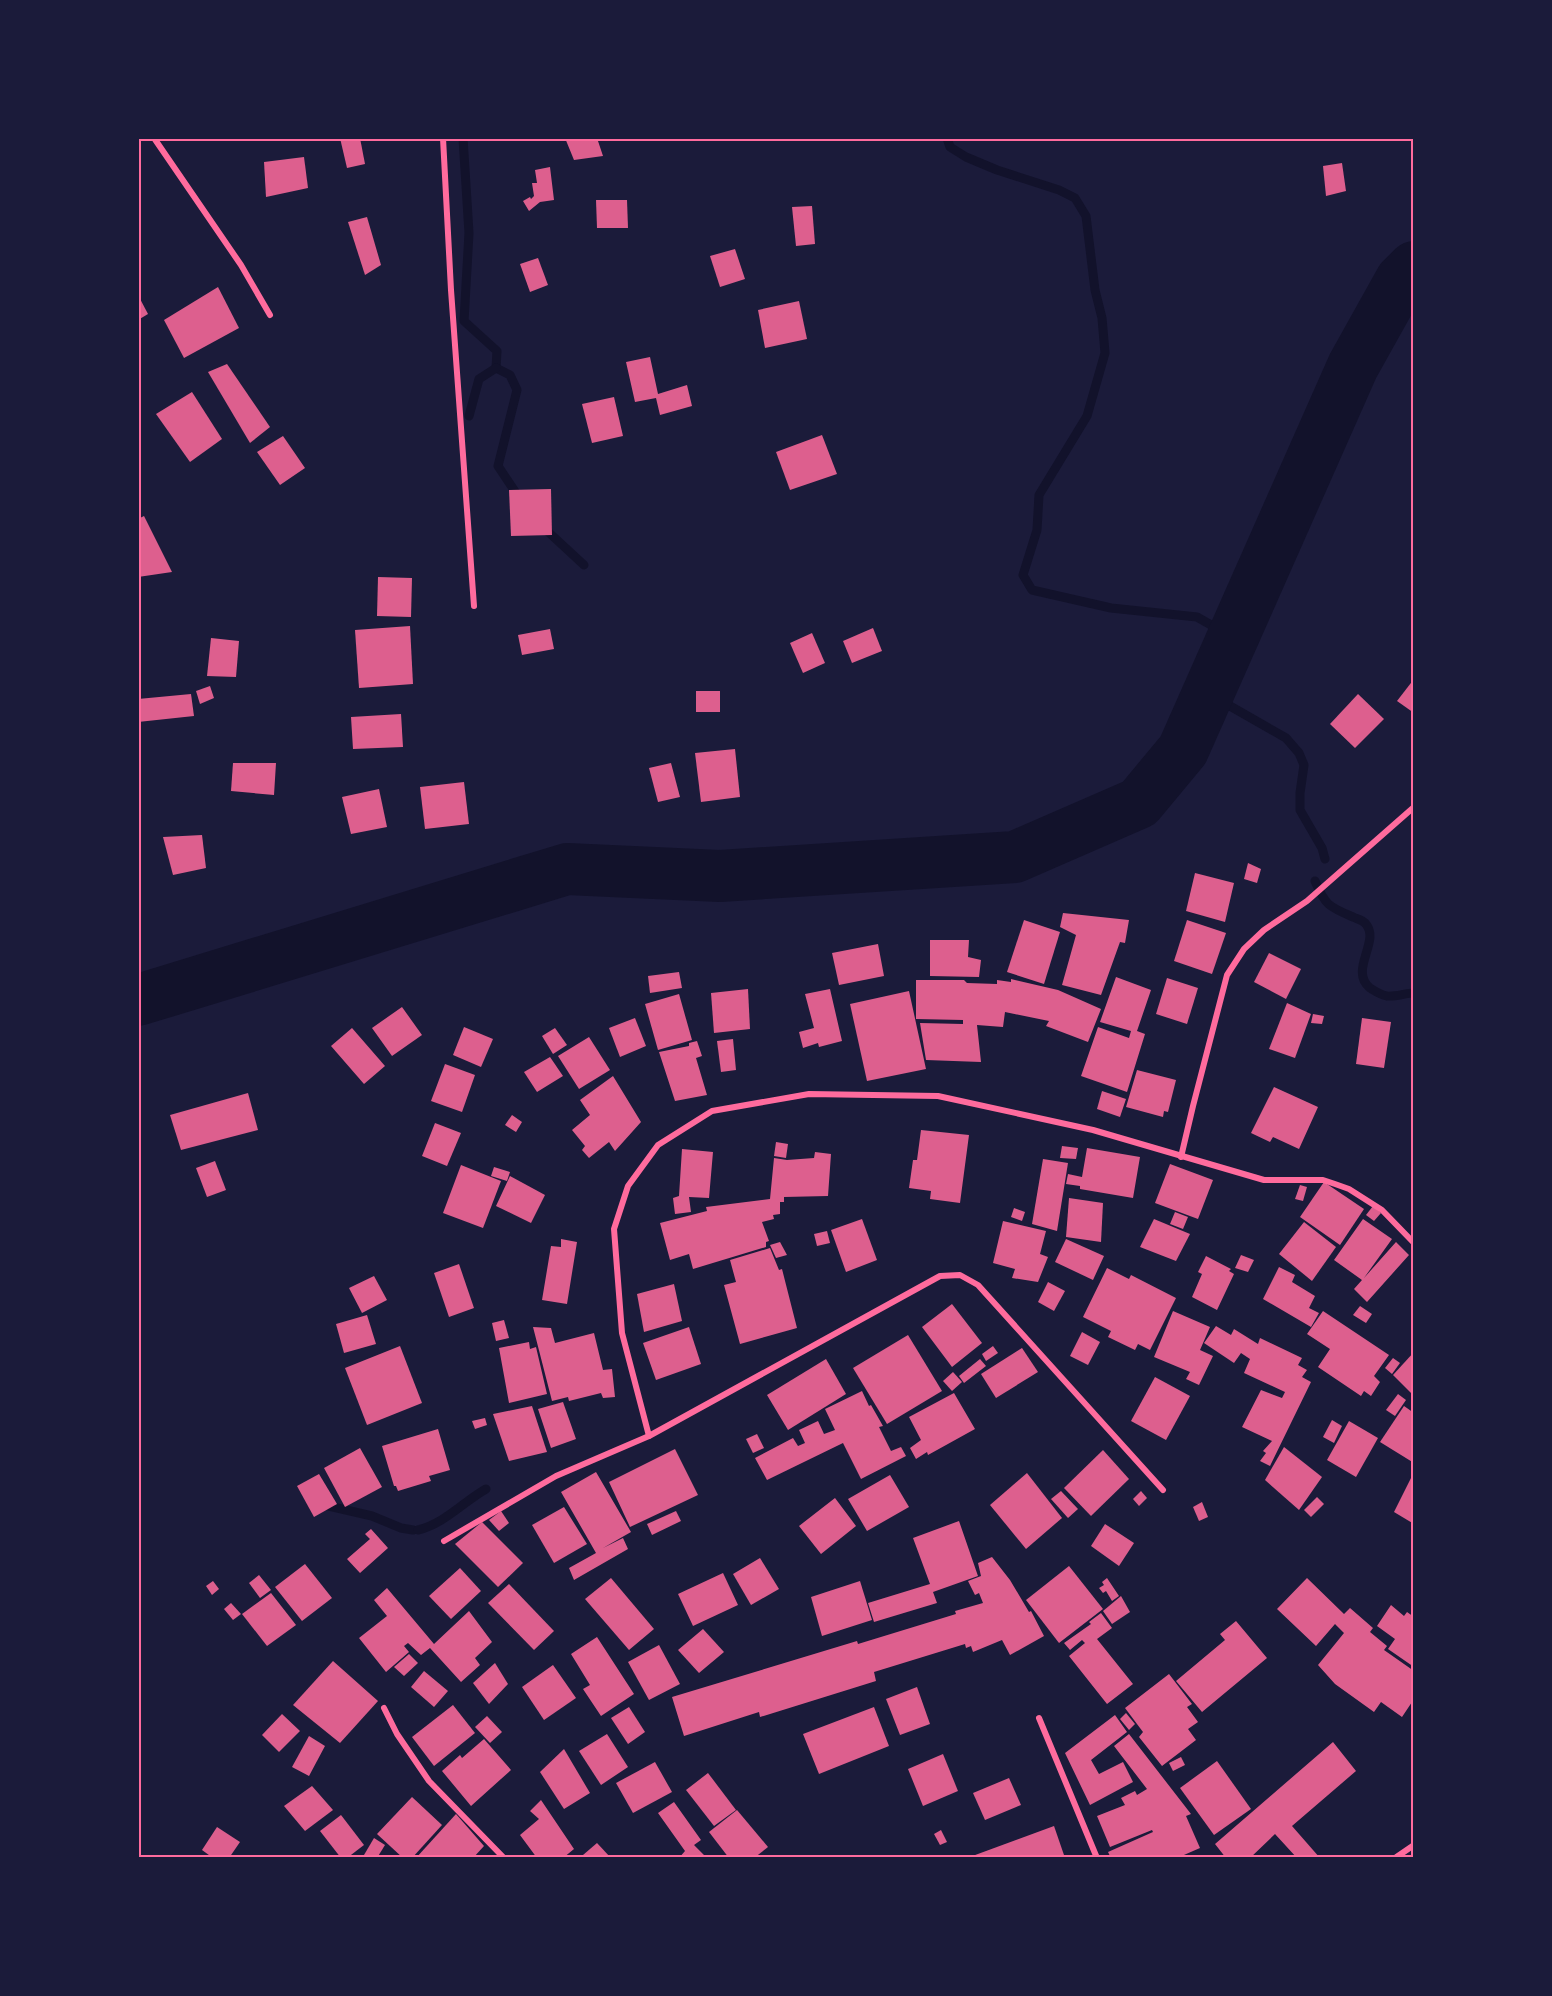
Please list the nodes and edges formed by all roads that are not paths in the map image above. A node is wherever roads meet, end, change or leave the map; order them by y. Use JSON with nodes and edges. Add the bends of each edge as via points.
{"nodes":[{"id":1,"x":154,"y":138,"type":"edge"},
{"id":2,"x":442,"y":138,"type":"edge"},
{"id":3,"x":270,"y":315,"type":"dead end"},
{"id":4,"x":474,"y":606,"type":"dead end"},
{"id":5,"x":1414,"y":807,"type":"edge"},
{"id":6,"x":1181,"y":1157,"type":"junction"},
{"id":7,"x":1414,"y":1243,"type":"edge"},
{"id":8,"x":649,"y":1436,"type":"junction"},
{"id":9,"x":1163,"y":1490,"type":"dead end"},
{"id":10,"x":444,"y":1541,"type":"dead end"},
{"id":11,"x":384,"y":1708,"type":"dead end"},
{"id":12,"x":1039,"y":1718,"type":"dead end"},
{"id":13,"x":1414,"y":1845,"type":"edge"},
{"id":14,"x":1396,"y":1857,"type":"edge"},
{"id":15,"x":504,"y":1858,"type":"edge"},
{"id":16,"x":1098,"y":1858,"type":"edge"}],
"edges":[{"from":1,"to":3,"type":"street"},
{"from":2,"to":4,"type":"street"},
{"from":5,"to":6,"type":"street","via":[[1307,901],[1244,949],[1227,975]]},
{"from":6,"to":7,"type":"street","via":[[1264,1180],[1323,1180],[1349,1189],[1382,1210]]},
{"from":6,"to":8,"type":"street","via":[[1093,1130],[938,1096],[809,1094],[712,1111],[658,1145],[628,1186],[614,1229],[622,1333]]},
{"from":8,"to":9,"type":"street","via":[[940,1276],[960,1275],[978,1285]]},
{"from":8,"to":10,"type":"street","via":[[556,1476]]},
{"from":11,"to":15,"type":"street","via":[[429,1781]]},
{"from":12,"to":16,"type":"street"},
{"from":13,"to":14,"type":"street"}]}
